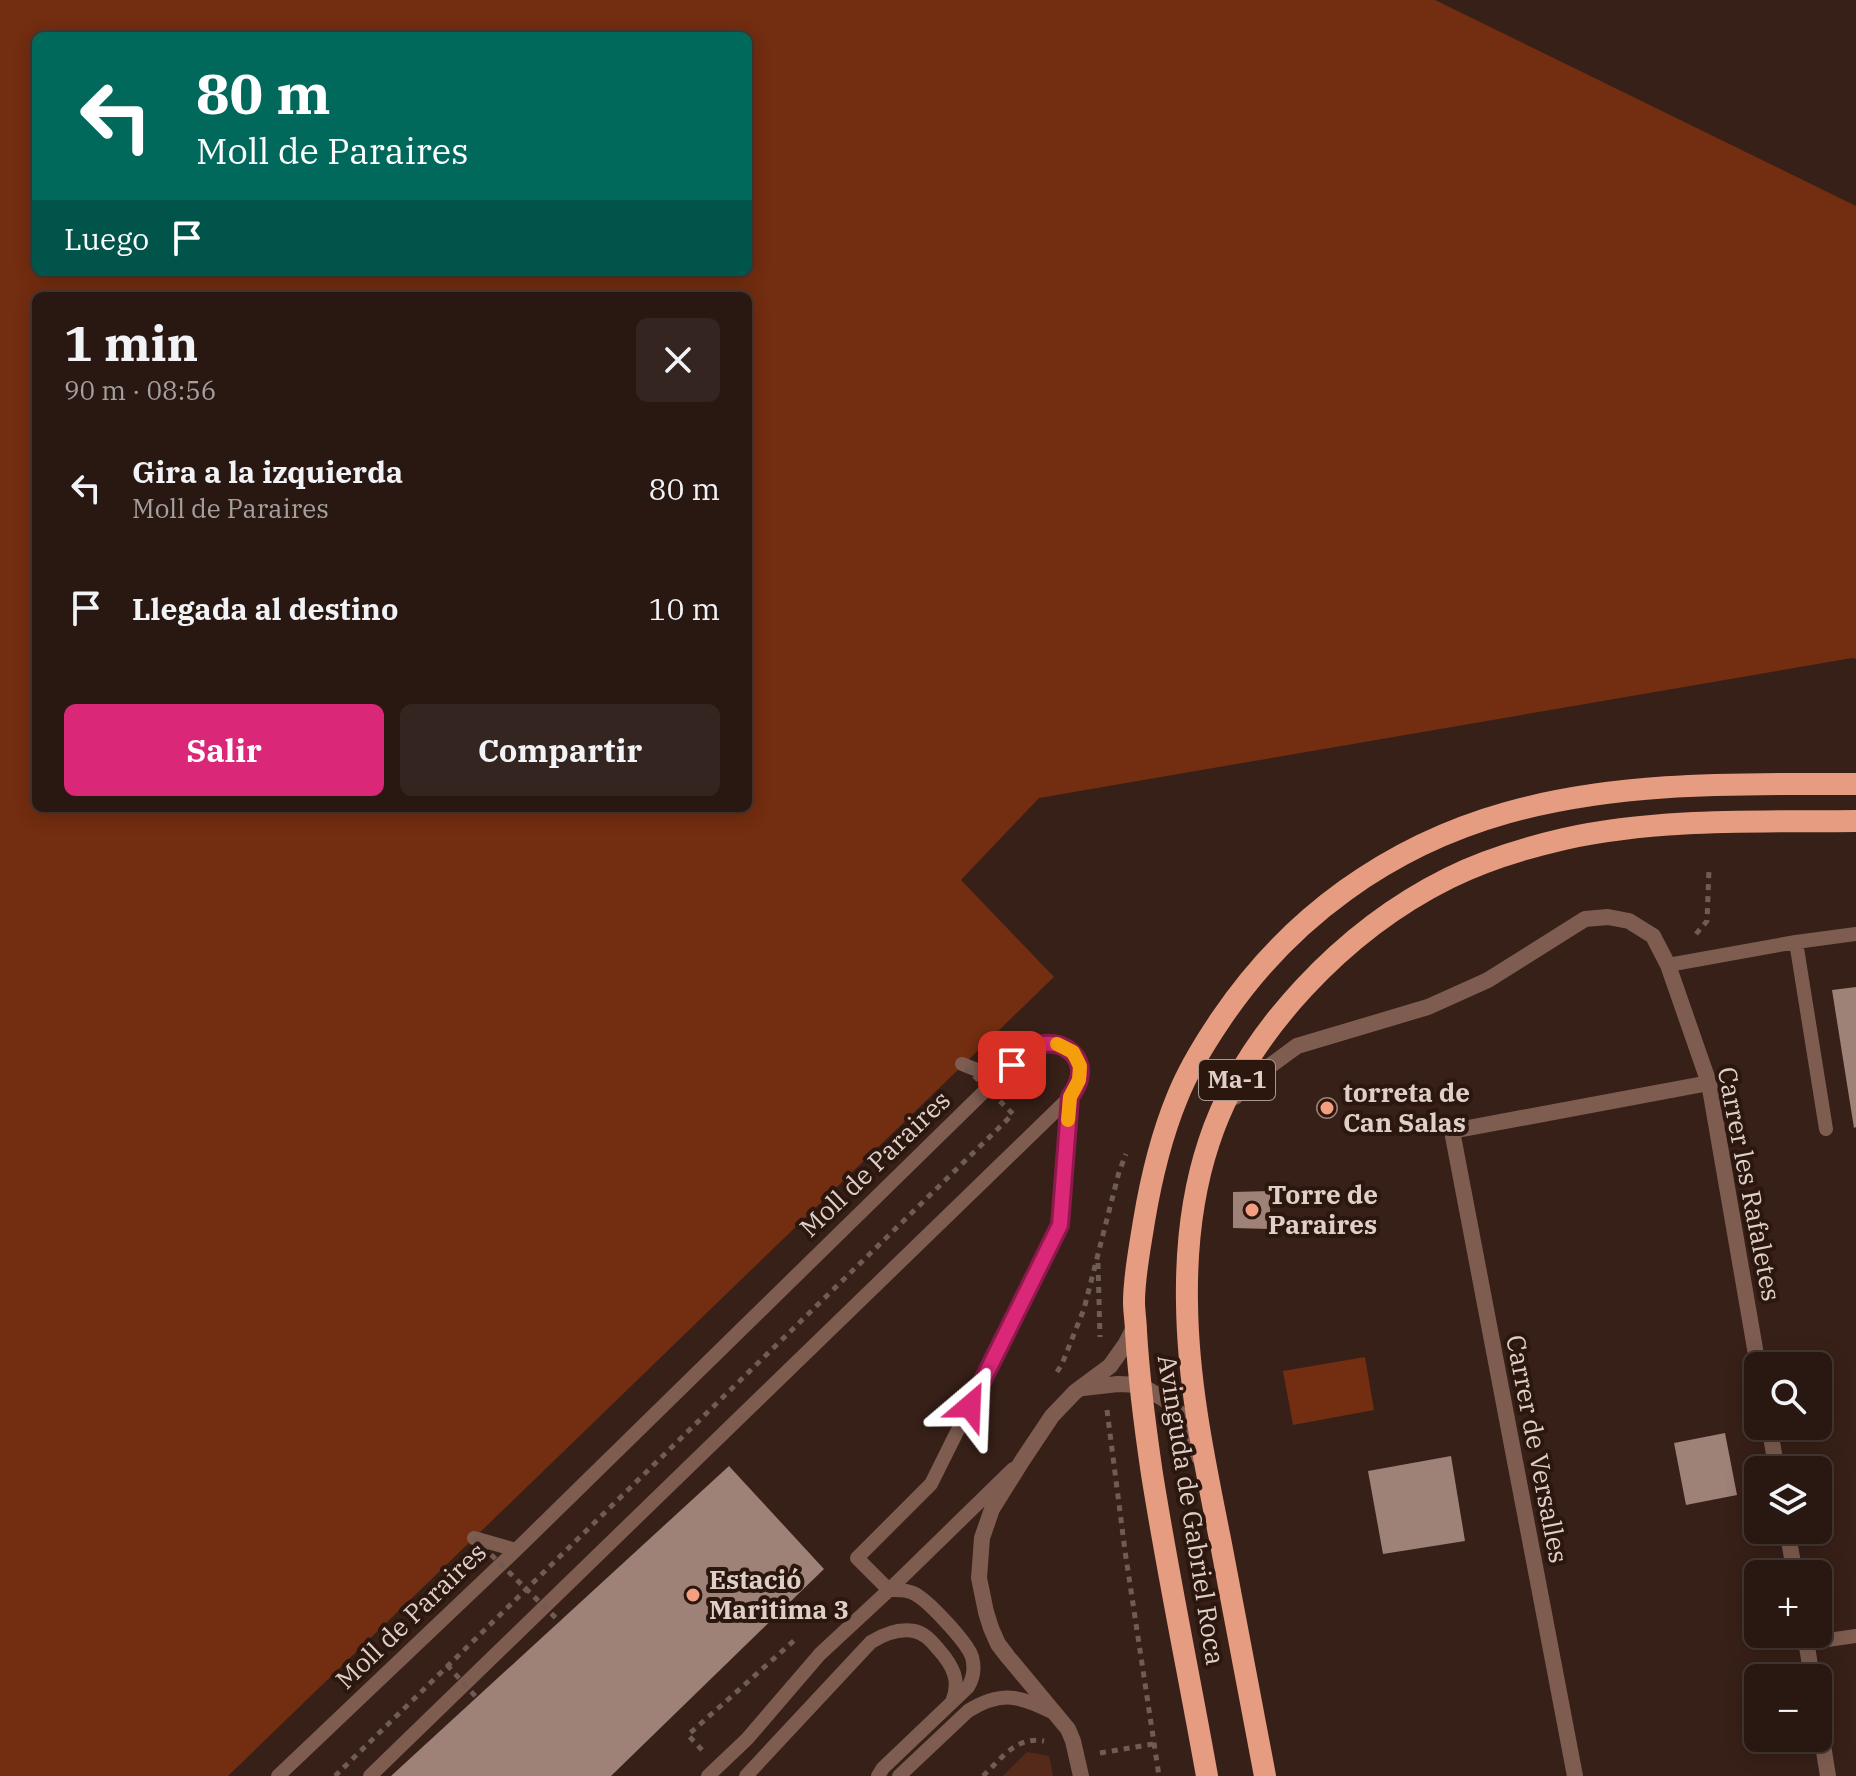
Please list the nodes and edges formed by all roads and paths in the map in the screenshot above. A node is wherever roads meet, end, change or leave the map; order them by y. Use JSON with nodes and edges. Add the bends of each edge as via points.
{"nodes":[{"id":1,"x":1856,"y":784,"type":"edge"},
{"id":2,"x":1856,"y":821,"type":"edge"},
{"id":3,"x":1709,"y":869,"type":"dead end"},
{"id":4,"x":1696,"y":934,"type":"dead end"},
{"id":5,"x":1856,"y":934,"type":"edge"},
{"id":6,"x":1796,"y":942,"type":"junction"},
{"id":7,"x":1668,"y":965,"type":"junction"},
{"id":8,"x":962,"y":1064,"type":"joint"},
{"id":9,"x":998,"y":1078,"type":"junction"},
{"id":10,"x":1709,"y":1083,"type":"junction"},
{"id":11,"x":1070,"y":1097,"type":"junction"},
{"id":12,"x":1220,"y":1112,"type":"junction"},
{"id":13,"x":1826,"y":1129,"type":"dead end"},
{"id":14,"x":1099,"y":1254,"type":"dead end"},
{"id":15,"x":1136,"y":1325,"type":"junction"},
{"id":16,"x":1100,"y":1345,"type":"dead end"},
{"id":17,"x":1756,"y":1352,"type":"edge"},
{"id":18,"x":1140,"y":1385,"type":"junction"},
{"id":19,"x":1075,"y":1392,"type":"junction"},
{"id":20,"x":1107,"y":1409,"type":"dead end"},
{"id":21,"x":1022,"y":1461,"type":"junction"},
{"id":22,"x":1207,"y":1477,"type":"junction"},
{"id":23,"x":474,"y":1538,"type":"joint"},
{"id":24,"x":516,"y":1550,"type":"junction"},
{"id":25,"x":525,"y":1589,"type":"junction"},
{"id":26,"x":889,"y":1590,"type":"junction"},
{"id":27,"x":560,"y":1622,"type":"dead end"},
{"id":28,"x":1856,"y":1636,"type":"edge"},
{"id":29,"x":1832,"y":1637,"type":"edge"},
{"id":30,"x":447,"y":1665,"type":"junction"},
{"id":31,"x":477,"y":1698,"type":"dead end"},
{"id":32,"x":950,"y":1706,"type":"junction"},
{"id":33,"x":1054,"y":1713,"type":"junction"},
{"id":34,"x":1153,"y":1744,"type":"junction"},
{"id":35,"x":1824,"y":1752,"type":"edge"},
{"id":36,"x":1078,"y":1756,"type":"junction"},
{"id":37,"x":278,"y":1776,"type":"edge"},
{"id":38,"x":335,"y":1776,"type":"edge"},
{"id":39,"x":370,"y":1776,"type":"edge"},
{"id":40,"x":708,"y":1776,"type":"edge"},
{"id":41,"x":746,"y":1776,"type":"edge"},
{"id":42,"x":878,"y":1776,"type":"edge"},
{"id":43,"x":899,"y":1776,"type":"edge"},
{"id":44,"x":983,"y":1776,"type":"edge"},
{"id":45,"x":1081,"y":1776,"type":"edge"},
{"id":46,"x":1159,"y":1776,"type":"edge"},
{"id":47,"x":1207,"y":1776,"type":"edge"},
{"id":48,"x":1265,"y":1776,"type":"edge"},
{"id":49,"x":1575,"y":1776,"type":"edge"},
{"id":50,"x":1828,"y":1776,"type":"edge"}],
"edges":[{"from":1,"to":15,"type":"highway","name":"Avinguda de Gabriel Roca","number":"Ma-1","via":[[1697,785],[1542,804],[1432,840],[1364,876],[1330,901],[1246,984],[1205,1042],[1178,1095],[1149,1193],[1134,1301]]},
{"from":2,"to":12,"type":"highway","name":"Avinguda de Gabriel Roca","number":"Ma-1","via":[[1733,822],[1608,832],[1526,849],[1450,877],[1377,922],[1329,962],[1259,1046]]},
{"from":3,"to":4,"type":"path","via":[[1707,921]]},
{"from":5,"to":6,"type":"lane"},
{"from":6,"to":7,"type":"lane"},
{"from":6,"to":13,"type":"lane"},
{"from":7,"to":10,"type":"street","name":"Carrer les Rafaletes"},
{"from":7,"to":12,"type":"street","name":"Carrer les Rafaletes","via":[[1653,936],[1629,921],[1585,919],[1488,980],[1428,1007],[1297,1046],[1252,1079]]},
{"from":8,"to":9,"type":"lane"},
{"from":8,"to":25,"type":"path","bridge":true,"via":[[1013,1114]]},
{"from":9,"to":11,"type":"lane","name":"Moll de Paraires","via":[[1042,1044],[1059,1044],[1073,1052],[1080,1066]]},
{"from":9,"to":24,"type":"lane","name":"Moll de Paraires"},
{"from":10,"to":17,"type":"street","name":"Carrer les Rafaletes"},
{"from":10,"to":49,"type":"street","name":"Carrer de Versalles","via":[[1452,1131]]},
{"from":11,"to":26,"type":"lane","name":"Moll de Paraires","via":[[1060,1225],[931,1484],[857,1558]]},
{"from":11,"to":39,"type":"lane"},
{"from":12,"to":22,"type":"highway","name":"Avinguda de Gabriel Roca","number":"Ma-1","via":[[1194,1203],[1187,1272],[1188,1345]]},
{"from":14,"to":16,"type":"path"},
{"from":15,"to":18,"type":"highway","name":"Avinguda de Gabriel Roca","number":"Ma-1"},
{"from":15,"to":19,"type":"street","via":[[1110,1366]]},
{"from":18,"to":19,"type":"street","via":[[1089,1386]]},
{"from":18,"to":22,"type":"street","via":[[1180,1414]]},
{"from":18,"to":47,"type":"highway","name":"Avinguda de Gabriel Roca","number":"Ma-1"},
{"from":19,"to":21,"type":"street"},
{"from":20,"to":34,"type":"path"},
{"from":21,"to":26,"type":"lane"},
{"from":21,"to":33,"type":"street","via":[[986,1523],[979,1578],[998,1644]]},
{"from":22,"to":48,"type":"highway","name":"Avinguda de Gabriel Roca","number":"Ma-1"},
{"from":23,"to":24,"type":"lane"},
{"from":23,"to":25,"type":"path","bridge":true},
{"from":24,"to":37,"type":"lane","name":"Moll de Paraires"},
{"from":25,"to":27,"type":"path","bridge":true},
{"from":25,"to":30,"type":"path","bridge":true},
{"from":26,"to":32,"type":"lane","via":[[914,1593],[930,1604],[969,1650],[973,1678]]},
{"from":26,"to":40,"type":"lane","via":[[820,1654]]},
{"from":28,"to":29,"type":"lane"},
{"from":30,"to":31,"type":"path","bridge":true},
{"from":30,"to":38,"type":"path","bridge":true},
{"from":32,"to":41,"type":"lane","via":[[956,1692],[950,1662],[914,1631],[886,1633],[871,1642]]},
{"from":32,"to":42,"type":"lane"},
{"from":33,"to":36,"type":"street","via":[[1068,1729]]},
{"from":33,"to":43,"type":"lane","via":[[1014,1696],[982,1703]]},
{"from":34,"to":36,"type":"path"},
{"from":34,"to":46,"type":"path"},
{"from":35,"to":50,"type":"street"},
{"from":36,"to":44,"type":"path","via":[[1064,1758],[1042,1740],[1027,1740]]},
{"from":36,"to":45,"type":"street"}]}
